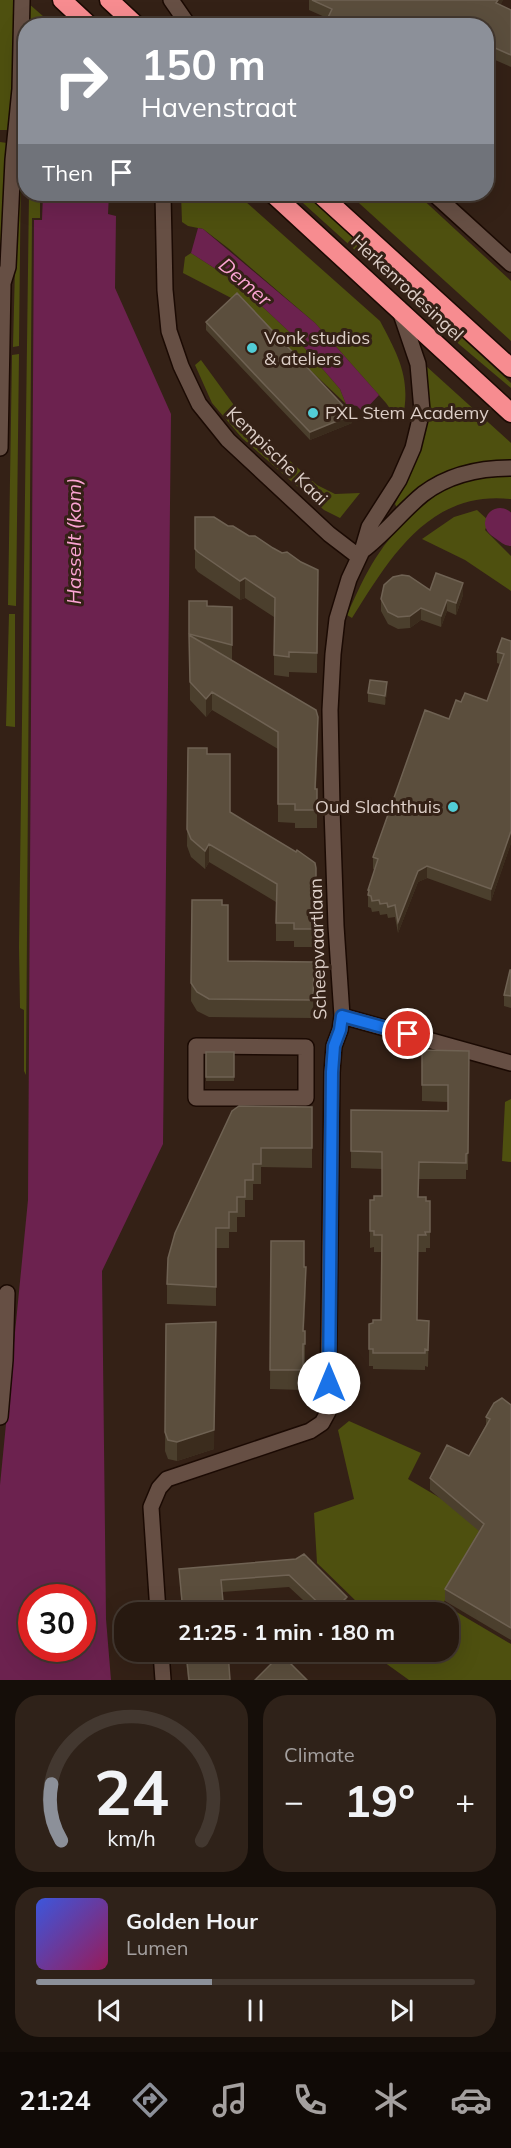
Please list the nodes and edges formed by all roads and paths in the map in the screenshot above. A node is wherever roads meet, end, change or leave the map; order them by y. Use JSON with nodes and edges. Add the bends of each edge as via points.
{"nodes":[{"id":1,"x":22,"y":0,"type":"edge"},
{"id":2,"x":62,"y":0,"type":"edge"},
{"id":3,"x":109,"y":0,"type":"edge"},
{"id":4,"x":171,"y":0,"type":"edge"},
{"id":5,"x":22,"y":18,"type":"edge"},
{"id":6,"x":81,"y":18,"type":"edge"},
{"id":7,"x":128,"y":18,"type":"edge"},
{"id":8,"x":183,"y":18,"type":"edge"},
{"id":9,"x":18,"y":109,"type":"edge"},
{"id":10,"x":163,"y":201,"type":"edge"},
{"id":11,"x":281,"y":201,"type":"edge"},
{"id":12,"x":328,"y":201,"type":"edge"},
{"id":13,"x":442,"y":201,"type":"edge"},
{"id":14,"x":511,"y":264,"type":"edge"},
{"id":15,"x":1,"y":282,"type":"edge"},
{"id":16,"x":1,"y":302,"type":"edge"},
{"id":17,"x":399,"y":308,"type":"junction"},
{"id":18,"x":511,"y":368,"type":"edge"},
{"id":19,"x":511,"y":413,"type":"edge"},
{"id":20,"x":0,"y":448,"type":"edge"},
{"id":21,"x":511,"y":468,"type":"edge"},
{"id":22,"x":361,"y":554,"type":"junction"},
{"id":23,"x":342,"y":1016,"type":"junction"},
{"id":24,"x":196,"y":1046,"type":"joint"},
{"id":25,"x":511,"y":1063,"type":"edge"},
{"id":26,"x":7,"y":1293,"type":"dead end"},
{"id":27,"x":0,"y":1417,"type":"edge"},
{"id":28,"x":157,"y":1602,"type":"edge"},
{"id":29,"x":162,"y":1662,"type":"edge"},
{"id":30,"x":163,"y":1680,"type":"edge"}],
"edges":[{"from":1,"to":5,"type":"street"},
{"from":2,"to":6,"type":"highway"},
{"from":3,"to":7,"type":"highway"},
{"from":4,"to":8,"type":"street"},
{"from":9,"to":15,"type":"street","via":[[8,267]]},
{"from":10,"to":22,"type":"street","name":"Kempische Kaai","via":[[169,331],[199,404],[228,440],[329,534]]},
{"from":11,"to":17,"type":"highway","name":"Herkenrodesingel"},
{"from":12,"to":18,"type":"highway","name":"Herkenrodesingel"},
{"from":13,"to":14,"type":"street"},
{"from":15,"to":16,"type":"street"},
{"from":16,"to":20,"type":"street"},
{"from":17,"to":19,"type":"highway","name":"Herkenrodesingel"},
{"from":17,"to":22,"type":"street","via":[[418,364],[422,411],[413,448],[399,480],[369,527]]},
{"from":21,"to":22,"type":"street","via":[[490,468],[454,477],[424,493]]},
{"from":22,"to":23,"type":"street","name":"Scheepvaartlaan","via":[[337,619],[330,710]]},
{"from":23,"to":25,"type":"street"},
{"from":23,"to":28,"type":"street","name":"Scheepvaartlaan","via":[[332,1072],[325,1419],[310,1431],[166,1479],[151,1507]]},
{"from":24,"to":24,"type":"street","via":[[306,1047],[306,1098],[196,1098]]},
{"from":26,"to":27,"type":"street"},
{"from":29,"to":30,"type":"street"}]}
